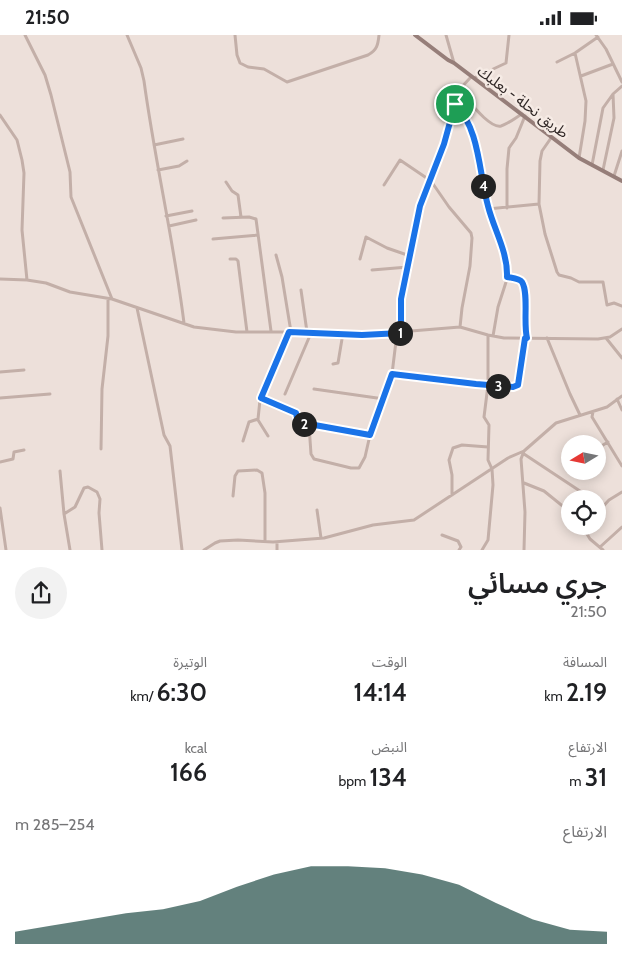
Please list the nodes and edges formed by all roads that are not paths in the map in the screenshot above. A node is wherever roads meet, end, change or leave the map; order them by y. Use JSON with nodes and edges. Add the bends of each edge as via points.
{"nodes":[{"id":1,"x":25,"y":35,"type":"edge"},
{"id":2,"x":127,"y":35,"type":"edge"},
{"id":3,"x":235,"y":35,"type":"edge"},
{"id":4,"x":379,"y":35,"type":"edge"},
{"id":5,"x":415,"y":35,"type":"edge"},
{"id":6,"x":446,"y":35,"type":"edge"},
{"id":7,"x":509,"y":35,"type":"edge"},
{"id":8,"x":597,"y":36,"type":"edge"},
{"id":9,"x":575,"y":53,"type":"junction"},
{"id":10,"x":557,"y":62,"type":"dead end"},
{"id":11,"x":454,"y":63,"type":"junction"},
{"id":12,"x":613,"y":64,"type":"junction"},
{"id":13,"x":580,"y":76,"type":"junction"},
{"id":14,"x":472,"y":77,"type":"junction"},
{"id":15,"x":622,"y":82,"type":"edge"},
{"id":16,"x":622,"y":87,"type":"edge"},
{"id":17,"x":459,"y":90,"type":"junction"},
{"id":18,"x":613,"y":94,"type":"junction"},
{"id":19,"x":455,"y":104,"type":"junction"},
{"id":20,"x":0,"y":115,"type":"edge"},
{"id":21,"x":523,"y":115,"type":"junction"},
{"id":22,"x":552,"y":138,"type":"junction"},
{"id":23,"x":183,"y":139,"type":"dead end"},
{"id":24,"x":154,"y":145,"type":"junction"},
{"id":25,"x":622,"y":151,"type":"edge"},
{"id":26,"x":579,"y":158,"type":"junction"},
{"id":27,"x":187,"y":161,"type":"dead end"},
{"id":28,"x":592,"y":165,"type":"junction"},
{"id":29,"x":158,"y":170,"type":"junction"},
{"id":30,"x":603,"y":170,"type":"junction"},
{"id":31,"x":614,"y":176,"type":"junction"},
{"id":32,"x":431,"y":181,"type":"junction"},
{"id":33,"x":622,"y":181,"type":"edge"},
{"id":34,"x":226,"y":182,"type":"dead end"},
{"id":35,"x":384,"y":185,"type":"dead end"},
{"id":36,"x":539,"y":204,"type":"junction"},
{"id":37,"x":507,"y":208,"type":"junction"},
{"id":38,"x":488,"y":209,"type":"junction"},
{"id":39,"x":192,"y":211,"type":"dead end"},
{"id":40,"x":166,"y":216,"type":"junction"},
{"id":41,"x":241,"y":217,"type":"junction"},
{"id":42,"x":223,"y":219,"type":"dead end"},
{"id":43,"x":196,"y":220,"type":"dead end"},
{"id":44,"x":169,"y":226,"type":"junction"},
{"id":45,"x":258,"y":235,"type":"junction"},
{"id":46,"x":213,"y":239,"type":"dead end"},
{"id":47,"x":276,"y":255,"type":"dead end"},
{"id":48,"x":410,"y":256,"type":"junction"},
{"id":49,"x":230,"y":259,"type":"dead end"},
{"id":50,"x":360,"y":259,"type":"dead end"},
{"id":51,"x":408,"y":267,"type":"junction"},
{"id":52,"x":372,"y":270,"type":"dead end"},
{"id":53,"x":507,"y":277,"type":"junction"},
{"id":54,"x":0,"y":279,"type":"edge"},
{"id":55,"x":27,"y":280,"type":"junction"},
{"id":56,"x":301,"y":290,"type":"dead end"},
{"id":57,"x":110,"y":299,"type":"junction"},
{"id":58,"x":622,"y":306,"type":"edge"},
{"id":59,"x":137,"y":308,"type":"junction"},
{"id":60,"x":184,"y":323,"type":"junction"},
{"id":61,"x":460,"y":327,"type":"junction"},
{"id":62,"x":622,"y":329,"type":"edge"},
{"id":63,"x":271,"y":331,"type":"junction"},
{"id":64,"x":290,"y":332,"type":"junction"},
{"id":65,"x":307,"y":332,"type":"junction"},
{"id":66,"x":312,"y":332,"type":"junction"},
{"id":67,"x":247,"y":333,"type":"junction"},
{"id":68,"x":342,"y":333,"type":"junction"},
{"id":69,"x":399,"y":333,"type":"junction"},
{"id":70,"x":490,"y":336,"type":"junction"},
{"id":71,"x":526,"y":338,"type":"junction"},
{"id":72,"x":547,"y":338,"type":"junction"},
{"id":73,"x":606,"y":338,"type":"junction"},
{"id":74,"x":622,"y":358,"type":"edge"},
{"id":75,"x":333,"y":364,"type":"dead end"},
{"id":76,"x":24,"y":370,"type":"dead end"},
{"id":77,"x":0,"y":372,"type":"edge"},
{"id":78,"x":392,"y":374,"type":"junction"},
{"id":79,"x":488,"y":385,"type":"junction"},
{"id":80,"x":314,"y":389,"type":"dead end"},
{"id":81,"x":285,"y":393,"type":"dead end"},
{"id":82,"x":50,"y":394,"type":"dead end"},
{"id":83,"x":622,"y":396,"type":"edge"},
{"id":84,"x":0,"y":398,"type":"edge"},
{"id":85,"x":261,"y":398,"type":"junction"},
{"id":86,"x":384,"y":399,"type":"junction"},
{"id":87,"x":617,"y":399,"type":"junction"},
{"id":88,"x":622,"y":410,"type":"edge"},
{"id":89,"x":593,"y":412,"type":"junction"},
{"id":90,"x":580,"y":415,"type":"junction"},
{"id":91,"x":258,"y":420,"type":"junction"},
{"id":92,"x":309,"y":425,"type":"junction"},
{"id":93,"x":370,"y":435,"type":"junction"},
{"id":94,"x":268,"y":436,"type":"dead end"},
{"id":95,"x":243,"y":441,"type":"dead end"},
{"id":96,"x":608,"y":442,"type":"joint"},
{"id":97,"x":488,"y":447,"type":"junction"},
{"id":98,"x":101,"y":449,"type":"dead end"},
{"id":99,"x":24,"y":450,"type":"dead end"},
{"id":100,"x":524,"y":452,"type":"junction"},
{"id":101,"x":0,"y":462,"type":"edge"},
{"id":102,"x":622,"y":468,"type":"edge"},
{"id":103,"x":492,"y":469,"type":"junction"},
{"id":104,"x":60,"y":471,"type":"dead end"},
{"id":105,"x":524,"y":483,"type":"junction"},
{"id":106,"x":579,"y":490,"type":"edge"},
{"id":107,"x":622,"y":492,"type":"edge"},
{"id":108,"x":233,"y":496,"type":"dead end"},
{"id":109,"x":452,"y":496,"type":"junction"},
{"id":110,"x":606,"y":502,"type":"edge"},
{"id":111,"x":561,"y":505,"type":"edge"},
{"id":112,"x":0,"y":508,"type":"edge"},
{"id":113,"x":317,"y":510,"type":"dead end"},
{"id":114,"x":64,"y":514,"type":"junction"},
{"id":115,"x":1,"y":521,"type":"edge"},
{"id":116,"x":622,"y":527,"type":"edge"},
{"id":117,"x":442,"y":535,"type":"dead end"},
{"id":118,"x":588,"y":535,"type":"edge"},
{"id":119,"x":321,"y":538,"type":"junction"},
{"id":120,"x":264,"y":541,"type":"junction"},
{"id":121,"x":277,"y":542,"type":"junction"},
{"id":122,"x":205,"y":549,"type":"edge"},
{"id":123,"x":601,"y":549,"type":"edge"},
{"id":124,"x":6,"y":550,"type":"edge"},
{"id":125,"x":70,"y":550,"type":"edge"},
{"id":126,"x":102,"y":550,"type":"edge"},
{"id":127,"x":182,"y":550,"type":"edge"},
{"id":128,"x":277,"y":550,"type":"edge"},
{"id":129,"x":460,"y":550,"type":"edge"},
{"id":130,"x":482,"y":550,"type":"edge"},
{"id":131,"x":524,"y":550,"type":"edge"}],
"edges":[{"from":1,"to":57,"type":"street","via":[[52,95],[70,172],[71,197]]},
{"from":2,"to":24,"type":"street","via":[[143,74]]},
{"from":3,"to":4,"type":"street","via":[[240,63],[264,69],[287,82],[374,52]]},
{"from":5,"to":11,"type":"street","name":"طريق نحلة - بعلبك"},
{"from":6,"to":11,"type":"street"},
{"from":7,"to":14,"type":"street","via":[[506,63]]},
{"from":8,"to":9,"type":"street"},
{"from":8,"to":12,"type":"street"},
{"from":9,"to":10,"type":"street"},
{"from":9,"to":13,"type":"street"},
{"from":11,"to":14,"type":"street","name":"طريق نحلة - بعلبك"},
{"from":12,"to":13,"type":"street"},
{"from":12,"to":15,"type":"street"},
{"from":13,"to":26,"type":"street","via":[[586,112]]},
{"from":14,"to":17,"type":"street"},
{"from":14,"to":21,"type":"street","name":"طريق نحلة - بعلبك"},
{"from":16,"to":18,"type":"street"},
{"from":17,"to":19,"type":"street"},
{"from":17,"to":21,"type":"street","via":[[494,125],[501,126]]},
{"from":18,"to":28,"type":"street","via":[[603,108]]},
{"from":18,"to":30,"type":"street","via":[[614,118]]},
{"from":19,"to":32,"type":"street"},
{"from":19,"to":38,"type":"street","via":[[476,147]]},
{"from":20,"to":55,"type":"street","via":[[17,140],[22,160],[22,230]]},
{"from":21,"to":22,"type":"street","name":"طريق نحلة - بعلبك"},
{"from":21,"to":37,"type":"street","via":[[516,138],[509,148]]},
{"from":22,"to":26,"type":"street","name":"طريق نحلة - بعلبك"},
{"from":22,"to":36,"type":"street","via":[[541,155]]},
{"from":23,"to":24,"type":"street"},
{"from":24,"to":29,"type":"street"},
{"from":25,"to":31,"type":"street"},
{"from":26,"to":28,"type":"street","name":"طريق نحلة - بعلبك"},
{"from":27,"to":29,"type":"street"},
{"from":28,"to":30,"type":"street","name":"طريق نحلة - بعلبك"},
{"from":29,"to":40,"type":"street"},
{"from":30,"to":31,"type":"street","name":"طريق نحلة - بعلبك"},
{"from":31,"to":33,"type":"street","name":"طريق نحلة - بعلبك"},
{"from":32,"to":35,"type":"street","via":[[400,160]]},
{"from":32,"to":48,"type":"street","via":[[422,199]]},
{"from":32,"to":61,"type":"street","via":[[469,229],[472,238]]},
{"from":34,"to":41,"type":"street","via":[[238,195]]},
{"from":36,"to":37,"type":"street"},
{"from":36,"to":58,"type":"street","via":[[558,273],[579,282],[603,282],[607,305]]},
{"from":37,"to":38,"type":"street"},
{"from":38,"to":53,"type":"street","via":[[503,249]]},
{"from":39,"to":40,"type":"street"},
{"from":40,"to":44,"type":"street"},
{"from":41,"to":42,"type":"street"},
{"from":41,"to":45,"type":"street","via":[[256,219]]},
{"from":43,"to":44,"type":"street"},
{"from":44,"to":60,"type":"street"},
{"from":45,"to":46,"type":"street"},
{"from":45,"to":63,"type":"street"},
{"from":47,"to":64,"type":"street","via":[[284,283]]},
{"from":48,"to":50,"type":"street","via":[[366,237]]},
{"from":48,"to":51,"type":"street"},
{"from":49,"to":67,"type":"street","via":[[238,261]]},
{"from":51,"to":52,"type":"street"},
{"from":51,"to":69,"type":"street","via":[[400,306]]},
{"from":53,"to":70,"type":"street"},
{"from":53,"to":71,"type":"street","via":[[517,279],[523,285]]},
{"from":54,"to":55,"type":"street"},
{"from":55,"to":57,"type":"street"},
{"from":56,"to":65,"type":"street"},
{"from":57,"to":59,"type":"street"},
{"from":57,"to":98,"type":"street","via":[[102,389]]},
{"from":59,"to":60,"type":"street"},
{"from":59,"to":127,"type":"street","via":[[164,435],[170,446]]},
{"from":60,"to":67,"type":"street"},
{"from":61,"to":69,"type":"street"},
{"from":61,"to":70,"type":"street"},
{"from":62,"to":73,"type":"street"},
{"from":63,"to":64,"type":"street"},
{"from":63,"to":67,"type":"street"},
{"from":64,"to":65,"type":"street"},
{"from":64,"to":85,"type":"street"},
{"from":65,"to":66,"type":"street"},
{"from":66,"to":68,"type":"street"},
{"from":66,"to":81,"type":"street"},
{"from":68,"to":69,"type":"street"},
{"from":68,"to":75,"type":"street","via":[[338,363]]},
{"from":69,"to":78,"type":"street"},
{"from":70,"to":71,"type":"street"},
{"from":70,"to":79,"type":"street"},
{"from":71,"to":72,"type":"street"},
{"from":71,"to":79,"type":"street","via":[[518,385]]},
{"from":72,"to":73,"type":"street"},
{"from":72,"to":90,"type":"street"},
{"from":73,"to":74,"type":"street"},
{"from":76,"to":77,"type":"street"},
{"from":78,"to":79,"type":"street"},
{"from":78,"to":86,"type":"street"},
{"from":79,"to":97,"type":"street","via":[[484,417],[489,422]]},
{"from":80,"to":86,"type":"street"},
{"from":82,"to":84,"type":"street"},
{"from":83,"to":87,"type":"street"},
{"from":85,"to":91,"type":"street"},
{"from":85,"to":92,"type":"street","via":[[296,413],[298,422]]},
{"from":86,"to":93,"type":"street"},
{"from":87,"to":88,"type":"street"},
{"from":87,"to":89,"type":"street"},
{"from":89,"to":90,"type":"street"},
{"from":89,"to":96,"type":"street","via":[[592,417]]},
{"from":90,"to":100,"type":"street","via":[[556,423]]},
{"from":91,"to":94,"type":"street"},
{"from":91,"to":95,"type":"street","via":[[249,421]]},
{"from":92,"to":93,"type":"street"},
{"from":92,"to":93,"type":"street","via":[[313,458],[351,468],[361,465]]},
{"from":96,"to":102,"type":"street"},
{"from":97,"to":103,"type":"street"},
{"from":97,"to":109,"type":"street","via":[[462,445],[453,448],[449,460]]},
{"from":99,"to":101,"type":"street","via":[[14,452],[12,460]]},
{"from":100,"to":103,"type":"street"},
{"from":100,"to":105,"type":"street","via":[[521,459]]},
{"from":100,"to":106,"type":"street"},
{"from":103,"to":109,"type":"street"},
{"from":103,"to":130,"type":"street","via":[[488,543]]},
{"from":104,"to":114,"type":"street"},
{"from":105,"to":111,"type":"street","via":[[544,491]]},
{"from":105,"to":131,"type":"street"},
{"from":107,"to":110,"type":"street"},
{"from":108,"to":120,"type":"street","via":[[238,471],[257,470],[262,473]]},
{"from":109,"to":119,"type":"street","via":[[414,520],[373,525]]},
{"from":112,"to":115,"type":"street"},
{"from":113,"to":119,"type":"street"},
{"from":114,"to":125,"type":"street"},
{"from":114,"to":126,"type":"street","via":[[75,507],[84,488],[98,492]]},
{"from":115,"to":124,"type":"street"},
{"from":116,"to":123,"type":"street"},
{"from":117,"to":129,"type":"street","via":[[458,541]]},
{"from":118,"to":123,"type":"street"},
{"from":119,"to":121,"type":"street"},
{"from":120,"to":121,"type":"street"},
{"from":120,"to":122,"type":"street","via":[[220,541]]},
{"from":121,"to":128,"type":"street"}]}
